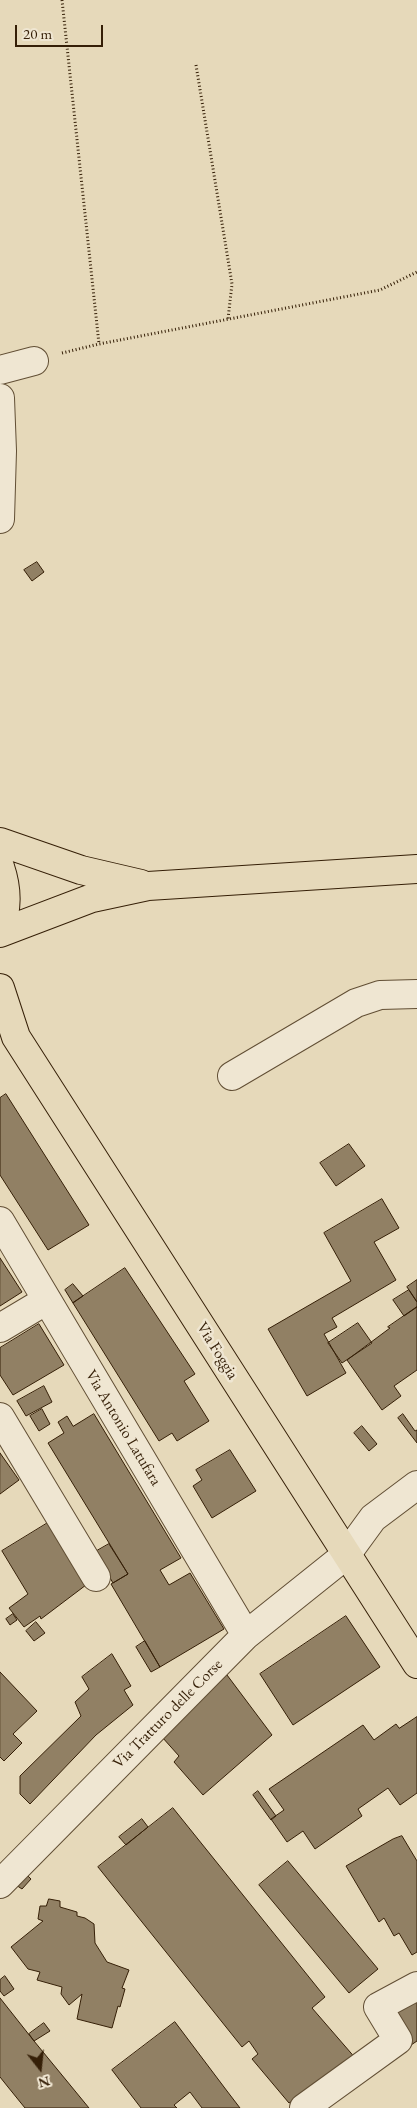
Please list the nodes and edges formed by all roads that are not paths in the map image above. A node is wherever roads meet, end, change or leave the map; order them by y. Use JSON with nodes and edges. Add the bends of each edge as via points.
{"nodes":[{"id":1,"x":34,"y":361,"type":"road end"},
{"id":2,"x":0,"y":370,"type":"edge"},
{"id":3,"x":0,"y":398,"type":"edge"},
{"id":4,"x":0,"y":519,"type":"edge"},
{"id":5,"x":0,"y":842,"type":"edge"},
{"id":6,"x":0,"y":867,"type":"edge"},
{"id":7,"x":417,"y":869,"type":"edge"},
{"id":8,"x":148,"y":886,"type":"junction"},
{"id":9,"x":0,"y":933,"type":"edge"},
{"id":10,"x":0,"y":988,"type":"edge"},
{"id":11,"x":417,"y":994,"type":"edge"},
{"id":12,"x":8,"y":1031,"type":"edge"},
{"id":13,"x":232,"y":1076,"type":"dead end"},
{"id":14,"x":0,"y":1221,"type":"edge"},
{"id":15,"x":48,"y":1300,"type":"junction"},
{"id":16,"x":0,"y":1328,"type":"edge"},
{"id":17,"x":0,"y":1418,"type":"edge"},
{"id":18,"x":417,"y":1485,"type":"edge"},
{"id":19,"x":346,"y":1555,"type":"junction"},
{"id":20,"x":96,"y":1577,"type":"dead end"},
{"id":21,"x":246,"y":1636,"type":"junction"},
{"id":22,"x":417,"y":1664,"type":"edge"},
{"id":23,"x":0,"y":1884,"type":"edge"},
{"id":24,"x":417,"y":1986,"type":"edge"},
{"id":25,"x":304,"y":2108,"type":"edge"}],
"edges":[{"from":1,"to":2,"type":"street"},
{"from":3,"to":4,"type":"street"},
{"from":5,"to":8,"type":"main road","via":[[81,870]]},
{"from":6,"to":9,"type":"main road","via":[[6,886],[6,910]]},
{"from":7,"to":8,"type":"main road"},
{"from":8,"to":9,"type":"main road","via":[[92,898]]},
{"from":10,"to":12,"type":"main road","name":"Via Foggia"},
{"from":11,"to":13,"type":"street","via":[[380,995],[356,1003]]},
{"from":12,"to":19,"type":"main road","name":"Via Foggia"},
{"from":14,"to":15,"type":"street","name":"Via Antonio Latufara"},
{"from":15,"to":16,"type":"street"},
{"from":15,"to":21,"type":"street","name":"Via Antonio Latufara"},
{"from":17,"to":20,"type":"street"},
{"from":18,"to":19,"type":"street","name":"Via Tratturo delle Corse","via":[[373,1518]]},
{"from":19,"to":21,"type":"street","name":"Via Tratturo delle Corse"},
{"from":19,"to":22,"type":"main road","name":"Via Foggia"},
{"from":21,"to":23,"type":"street","name":"Via Tratturo delle Corse"},
{"from":24,"to":25,"type":"street","via":[[378,2007],[398,2040]]}]}
